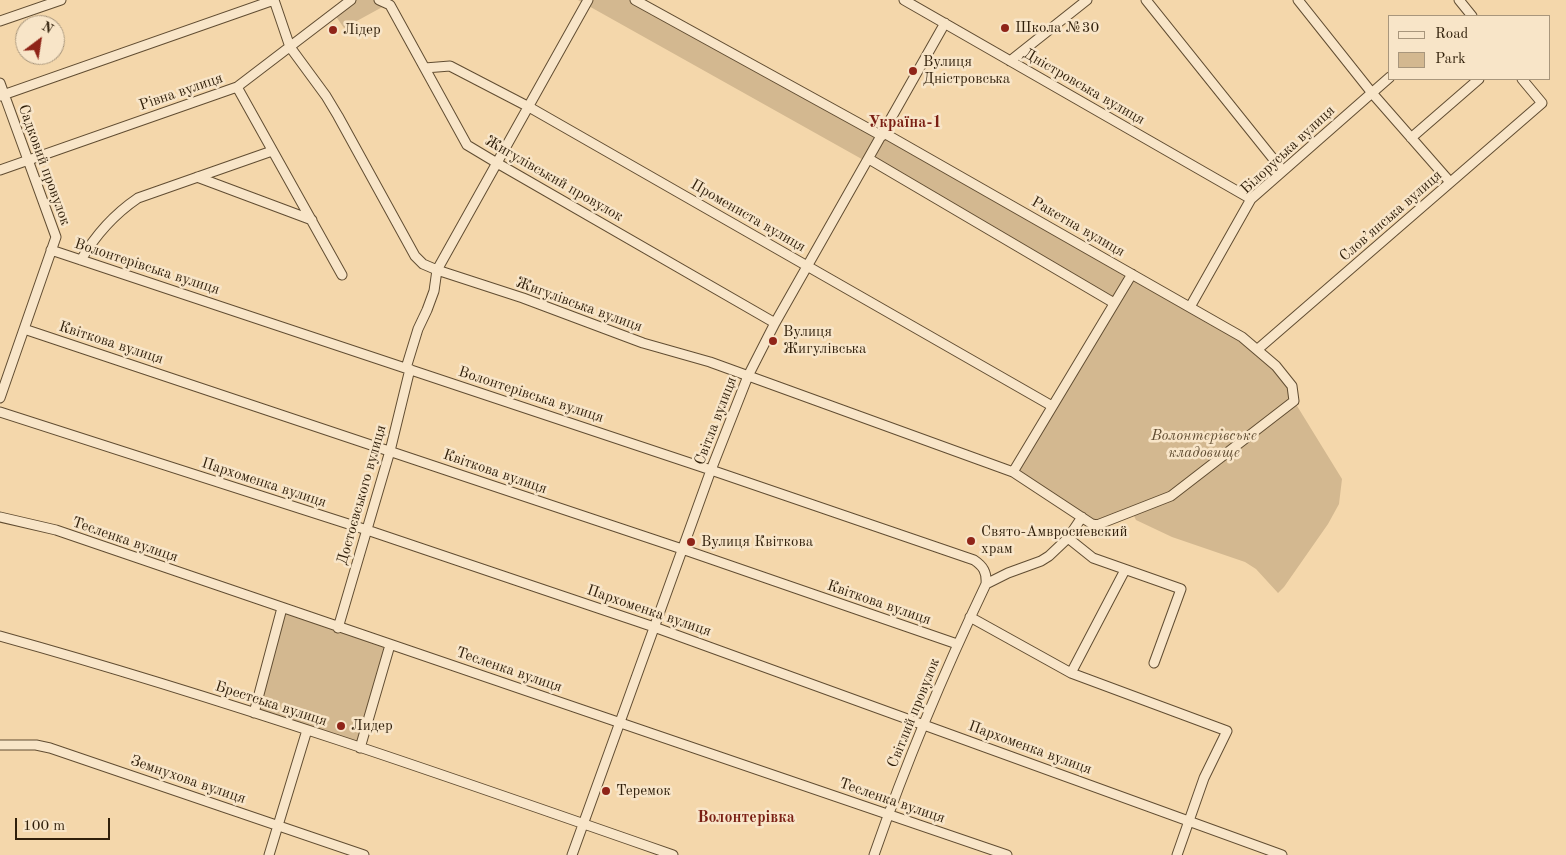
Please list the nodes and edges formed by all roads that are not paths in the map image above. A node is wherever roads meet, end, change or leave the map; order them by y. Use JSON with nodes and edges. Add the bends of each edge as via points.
{"nodes":[{"id":1,"x":61,"y":0,"type":"edge"},
{"id":2,"x":274,"y":0,"type":"edge"},
{"id":3,"x":350,"y":0,"type":"edge"},
{"id":4,"x":379,"y":0,"type":"edge"},
{"id":5,"x":588,"y":0,"type":"edge"},
{"id":6,"x":635,"y":0,"type":"edge"},
{"id":7,"x":1087,"y":0,"type":"edge"},
{"id":8,"x":1146,"y":0,"type":"edge"},
{"id":9,"x":1298,"y":0,"type":"edge"},
{"id":10,"x":1459,"y":0,"type":"edge"},
{"id":11,"x":909,"y":1,"type":"edge"},
{"id":12,"x":49,"y":2,"type":"edge"},
{"id":13,"x":1469,"y":13,"type":"edge"},
{"id":14,"x":0,"y":21,"type":"edge"},
{"id":15,"x":945,"y":23,"type":"junction"},
{"id":16,"x":290,"y":46,"type":"junction"},
{"id":17,"x":1010,"y":61,"type":"junction"},
{"id":18,"x":424,"y":68,"type":"junction"},
{"id":19,"x":1388,"y":79,"type":"edge"},
{"id":20,"x":1478,"y":80,"type":"edge"},
{"id":21,"x":1523,"y":80,"type":"edge"},
{"id":22,"x":0,"y":83,"type":"edge"},
{"id":23,"x":237,"y":87,"type":"junction"},
{"id":24,"x":1372,"y":93,"type":"junction"},
{"id":25,"x":2,"y":96,"type":"edge"},
{"id":26,"x":529,"y":107,"type":"junction"},
{"id":27,"x":883,"y":134,"type":"junction"},
{"id":28,"x":1411,"y":138,"type":"junction"},
{"id":29,"x":272,"y":151,"type":"junction"},
{"id":30,"x":869,"y":159,"type":"junction"},
{"id":31,"x":29,"y":160,"type":"junction"},
{"id":32,"x":497,"y":163,"type":"junction"},
{"id":33,"x":0,"y":170,"type":"edge"},
{"id":34,"x":1283,"y":171,"type":"junction"},
{"id":35,"x":198,"y":177,"type":"junction"},
{"id":36,"x":1450,"y":182,"type":"junction"},
{"id":37,"x":1251,"y":199,"type":"junction"},
{"id":38,"x":312,"y":220,"type":"junction"},
{"id":39,"x":51,"y":250,"type":"junction"},
{"id":40,"x":81,"y":260,"type":"junction"},
{"id":41,"x":808,"y":267,"type":"junction"},
{"id":42,"x":437,"y":270,"type":"junction"},
{"id":43,"x":1132,"y":274,"type":"junction"},
{"id":44,"x":342,"y":275,"type":"dead end"},
{"id":45,"x":1114,"y":302,"type":"junction"},
{"id":46,"x":1190,"y":307,"type":"junction"},
{"id":47,"x":775,"y":323,"type":"junction"},
{"id":48,"x":24,"y":329,"type":"junction"},
{"id":49,"x":1258,"y":349,"type":"junction"},
{"id":50,"x":408,"y":368,"type":"junction"},
{"id":51,"x":748,"y":376,"type":"junction"},
{"id":52,"x":0,"y":395,"type":"edge"},
{"id":53,"x":1052,"y":406,"type":"junction"},
{"id":54,"x":0,"y":412,"type":"edge"},
{"id":55,"x":390,"y":451,"type":"junction"},
{"id":56,"x":711,"y":470,"type":"junction"},
{"id":57,"x":1013,"y":472,"type":"junction"},
{"id":58,"x":0,"y":517,"type":"edge"},
{"id":59,"x":1082,"y":517,"type":"junction"},
{"id":60,"x":366,"y":530,"type":"junction"},
{"id":61,"x":1068,"y":538,"type":"junction"},
{"id":62,"x":682,"y":549,"type":"junction"},
{"id":63,"x":1126,"y":570,"type":"junction"},
{"id":64,"x":986,"y":584,"type":"junction"},
{"id":65,"x":282,"y":608,"type":"junction"},
{"id":66,"x":970,"y":617,"type":"junction"},
{"id":67,"x":654,"y":627,"type":"junction"},
{"id":68,"x":338,"y":628,"type":"junction"},
{"id":69,"x":0,"y":636,"type":"edge"},
{"id":70,"x":957,"y":644,"type":"junction"},
{"id":71,"x":390,"y":645,"type":"junction"},
{"id":72,"x":1154,"y":663,"type":"dead end"},
{"id":73,"x":1071,"y":673,"type":"junction"},
{"id":74,"x":254,"y":713,"type":"junction"},
{"id":75,"x":620,"y":722,"type":"junction"},
{"id":76,"x":925,"y":724,"type":"junction"},
{"id":77,"x":307,"y":730,"type":"junction"},
{"id":78,"x":0,"y":745,"type":"edge"},
{"id":79,"x":360,"y":748,"type":"junction"},
{"id":80,"x":888,"y":814,"type":"junction"},
{"id":81,"x":1189,"y":820,"type":"junction"},
{"id":82,"x":584,"y":824,"type":"junction"},
{"id":83,"x":278,"y":826,"type":"junction"},
{"id":84,"x":269,"y":855,"type":"edge"},
{"id":85,"x":364,"y":855,"type":"edge"},
{"id":86,"x":572,"y":855,"type":"edge"},
{"id":87,"x":673,"y":855,"type":"edge"},
{"id":88,"x":874,"y":855,"type":"edge"},
{"id":89,"x":1007,"y":855,"type":"edge"},
{"id":90,"x":1177,"y":855,"type":"edge"},
{"id":91,"x":1282,"y":855,"type":"edge"}],
"edges":[{"from":1,"to":12,"type":"street"},
{"from":2,"to":16,"type":"street","name":"Жигулівська вулиця"},
{"from":2,"to":25,"type":"street"},
{"from":3,"to":16,"type":"street","name":"Рівна вулиця"},
{"from":4,"to":18,"type":"street","name":"Жигулівський провулок","via":[[390,5]]},
{"from":5,"to":26,"type":"street","name":"Достоєвського вулиця"},
{"from":6,"to":27,"type":"street","name":"Ракетна вулиця"},
{"from":7,"to":17,"type":"street"},
{"from":8,"to":34,"type":"street"},
{"from":9,"to":24,"type":"street"},
{"from":10,"to":13,"type":"street"},
{"from":11,"to":15,"type":"street","name":"Дністровська вулиця"},
{"from":12,"to":14,"type":"street"},
{"from":15,"to":17,"type":"street","name":"Дністровська вулиця"},
{"from":15,"to":27,"type":"street","name":"Світла вулиця"},
{"from":16,"to":23,"type":"street","name":"Рівна вулиця"},
{"from":16,"to":42,"type":"street","name":"Жигулівська вулиця","via":[[338,116],[415,256]]},
{"from":17,"to":37,"type":"street","name":"Дністровська вулиця"},
{"from":18,"to":26,"type":"street","name":"Промениста вулиця","via":[[450,66]]},
{"from":18,"to":32,"type":"street","name":"Жигулівський провулок","via":[[468,145]]},
{"from":19,"to":24,"type":"street","name":"Білоруська вулиця"},
{"from":20,"to":28,"type":"street"},
{"from":21,"to":36,"type":"street","name":"Слов’янська вулиця","via":[[1542,103]]},
{"from":22,"to":25,"type":"street","name":"Садковий провулок"},
{"from":23,"to":29,"type":"street"},
{"from":23,"to":31,"type":"street","name":"Рівна вулиця"},
{"from":24,"to":28,"type":"street"},
{"from":24,"to":34,"type":"street","name":"Білоруська вулиця"},
{"from":25,"to":31,"type":"street","name":"Садковий провулок"},
{"from":26,"to":32,"type":"street","name":"Достоєвського вулиця"},
{"from":26,"to":41,"type":"street","name":"Промениста вулиця"},
{"from":27,"to":30,"type":"street","name":"Світла вулиця"},
{"from":27,"to":43,"type":"street","name":"Ракетна вулиця"},
{"from":28,"to":36,"type":"street"},
{"from":29,"to":35,"type":"street"},
{"from":29,"to":38,"type":"street"},
{"from":30,"to":41,"type":"street","name":"Світла вулиця"},
{"from":30,"to":45,"type":"street"},
{"from":31,"to":33,"type":"street","name":"Рівна вулиця"},
{"from":31,"to":39,"type":"street","name":"Садковий провулок","via":[[56,237]]},
{"from":32,"to":42,"type":"street","name":"Достоєвського вулиця"},
{"from":32,"to":47,"type":"street","name":"Жигулівський провулок"},
{"from":34,"to":37,"type":"street","name":"Білоруська вулиця"},
{"from":35,"to":38,"type":"street"},
{"from":35,"to":40,"type":"street","via":[[138,198],[120,210],[96,236]]},
{"from":36,"to":49,"type":"street","name":"Слов’янська вулиця"},
{"from":37,"to":46,"type":"street","name":"Білоруська вулиця"},
{"from":38,"to":44,"type":"street"},
{"from":39,"to":40,"type":"street","name":"Волонтерівська вулиця"},
{"from":39,"to":48,"type":"street","name":"Садковий провулок"},
{"from":40,"to":50,"type":"street","name":"Волонтерівська вулиця"},
{"from":41,"to":47,"type":"street","name":"Світла вулиця"},
{"from":41,"to":53,"type":"street","name":"Промениста вулиця"},
{"from":42,"to":50,"type":"street","name":"Достоєвського вулиця","via":[[434,291],[418,329]]},
{"from":42,"to":51,"type":"street","name":"Жигулівська вулиця","via":[[643,343]]},
{"from":43,"to":45,"type":"street"},
{"from":43,"to":46,"type":"street","name":"Ракетна вулиця"},
{"from":45,"to":53,"type":"street"},
{"from":46,"to":49,"type":"street","name":"Ракетна вулиця"},
{"from":47,"to":51,"type":"street","name":"Світла вулиця"},
{"from":48,"to":52,"type":"street","name":"Садковий провулок"},
{"from":48,"to":55,"type":"street","name":"Квіткова вулиця"},
{"from":49,"to":59,"type":"street","name":"Ракетна вулиця","via":[[1292,386],[1294,401],[1171,496],[1102,524],[1092,524]]},
{"from":50,"to":55,"type":"street","name":"Достоєвського вулиця"},
{"from":50,"to":56,"type":"street","name":"Волонтерівська вулиця"},
{"from":51,"to":56,"type":"street","name":"Світла вулиця"},
{"from":51,"to":57,"type":"street","name":"Жигулівська вулиця"},
{"from":53,"to":57,"type":"street"},
{"from":54,"to":60,"type":"street","name":"Пархоменка вулиця"},
{"from":55,"to":60,"type":"street","name":"Достоєвського вулиця"},
{"from":55,"to":62,"type":"street","name":"Квіткова вулиця"},
{"from":56,"to":62,"type":"street","name":"Світла вулиця"},
{"from":56,"to":64,"type":"street","name":"Волонтерівська вулиця","via":[[974,560],[984,570]]},
{"from":57,"to":59,"type":"street","name":"Жигулівська вулиця"},
{"from":58,"to":65,"type":"street","name":"Тесленка вулиця","via":[[56,530]]},
{"from":59,"to":61,"type":"street"},
{"from":60,"to":67,"type":"street","name":"Пархоменка вулиця"},
{"from":60,"to":68,"type":"street","name":"Достоєвського вулиця"},
{"from":61,"to":63,"type":"street","via":[[1093,558]]},
{"from":61,"to":64,"type":"street","via":[[1041,561]]},
{"from":62,"to":67,"type":"street","name":"Світла вулиця"},
{"from":62,"to":70,"type":"street","name":"Квіткова вулиця"},
{"from":63,"to":72,"type":"street","via":[[1181,589]]},
{"from":63,"to":73,"type":"street"},
{"from":64,"to":66,"type":"street","name":"Світлий провулок"},
{"from":65,"to":68,"type":"street","name":"Тесленка вулиця"},
{"from":65,"to":74,"type":"street"},
{"from":66,"to":70,"type":"street","name":"Світлий провулок"},
{"from":66,"to":73,"type":"street"},
{"from":67,"to":75,"type":"street","name":"Світла вулиця"},
{"from":67,"to":76,"type":"street","name":"Пархоменка вулиця"},
{"from":68,"to":71,"type":"street","name":"Тесленка вулиця"},
{"from":69,"to":74,"type":"street","name":"Брестська вулиця","via":[[102,664]]},
{"from":70,"to":76,"type":"street","name":"Світлий провулок"},
{"from":71,"to":75,"type":"street","name":"Тесленка вулиця"},
{"from":71,"to":79,"type":"street"},
{"from":73,"to":81,"type":"street","via":[[1227,731],[1204,778]]},
{"from":74,"to":77,"type":"street","name":"Брестська вулиця"},
{"from":75,"to":80,"type":"street","name":"Тесленка вулиця"},
{"from":75,"to":82,"type":"street","name":"Світла вулиця"},
{"from":76,"to":80,"type":"street","name":"Світлий провулок"},
{"from":76,"to":81,"type":"street","name":"Пархоменка вулиця"},
{"from":77,"to":79,"type":"street","name":"Брестська вулиця"},
{"from":77,"to":83,"type":"street"},
{"from":78,"to":83,"type":"street","name":"Земнухова вулиця","via":[[50,748]]},
{"from":79,"to":82,"type":"street","name":"Брестська вулиця"},
{"from":80,"to":88,"type":"street","name":"Світлий провулок"},
{"from":80,"to":89,"type":"street","name":"Тесленка вулиця"},
{"from":81,"to":90,"type":"street"},
{"from":81,"to":91,"type":"street","name":"Пархоменка вулиця"},
{"from":82,"to":86,"type":"street","name":"Світла вулиця"},
{"from":82,"to":87,"type":"street","name":"Брестська вулиця"},
{"from":83,"to":84,"type":"street"},
{"from":83,"to":85,"type":"street","name":"Земнухова вулиця"}]}
